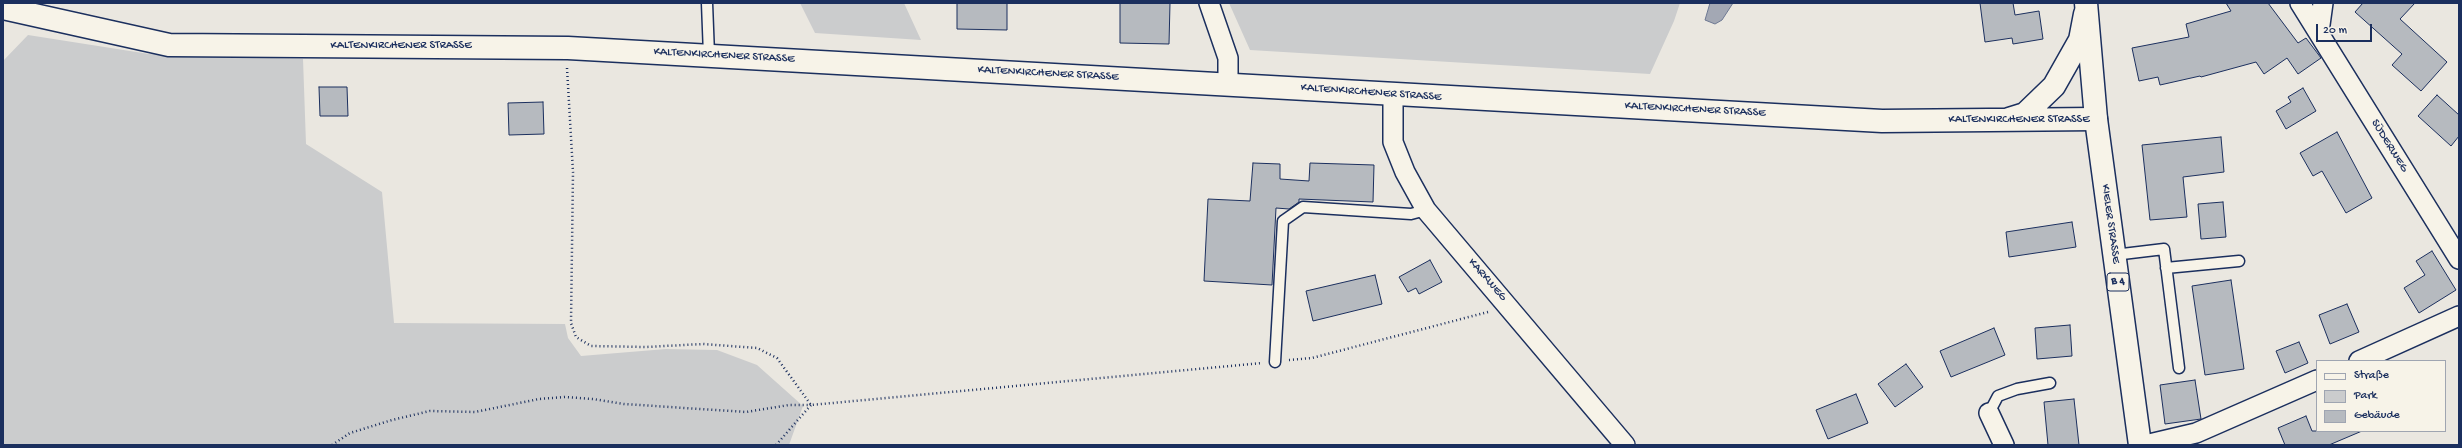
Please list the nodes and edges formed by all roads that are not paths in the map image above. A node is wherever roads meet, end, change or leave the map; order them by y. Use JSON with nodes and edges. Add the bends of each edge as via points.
{"nodes":[{"id":1,"x":707,"y":3,"type":"edge"},
{"id":2,"x":1209,"y":3,"type":"edge"},
{"id":3,"x":2300,"y":3,"type":"edge"},
{"id":4,"x":2323,"y":3,"type":"edge"},
{"id":5,"x":2086,"y":5,"type":"edge"},
{"id":6,"x":3,"y":8,"type":"edge"},
{"id":7,"x":2318,"y":32,"type":"junction"},
{"id":8,"x":708,"y":55,"type":"junction"},
{"id":9,"x":1228,"y":84,"type":"junction"},
{"id":10,"x":1393,"y":95,"type":"junction"},
{"id":11,"x":2096,"y":119,"type":"junction"},
{"id":12,"x":2008,"y":120,"type":"junction"},
{"id":13,"x":1426,"y":210,"type":"junction"},
{"id":14,"x":2114,"y":255,"type":"junction"},
{"id":15,"x":2459,"y":259,"type":"edge"},
{"id":16,"x":2239,"y":261,"type":"dead end"},
{"id":17,"x":2166,"y":268,"type":"junction"},
{"id":18,"x":2459,"y":316,"type":"edge"},
{"id":19,"x":2361,"y":360,"type":"edge"},
{"id":20,"x":1275,"y":362,"type":"road end"},
{"id":21,"x":2179,"y":368,"type":"dead end"},
{"id":22,"x":2316,"y":380,"type":"edge"},
{"id":23,"x":2050,"y":383,"type":"dead end"},
{"id":24,"x":1989,"y":413,"type":"joint"},
{"id":25,"x":1626,"y":445,"type":"edge"},
{"id":26,"x":2004,"y":445,"type":"edge"},
{"id":27,"x":2140,"y":445,"type":"edge"},
{"id":28,"x":2145,"y":445,"type":"edge"}],
"edges":[{"from":1,"to":8,"type":"lane"},
{"from":2,"to":9,"type":"street","via":[[1228,58]]},
{"from":3,"to":7,"type":"street","name":"SÜDERWEG"},
{"from":4,"to":7,"type":"street"},
{"from":5,"to":11,"type":"main road","name":"KIELER STRASSE","number":"B 4"},
{"from":5,"to":12,"type":"main road","via":[[2080,40],[2054,86],[2024,114]]},
{"from":6,"to":8,"type":"main road","name":"KALTENKIRCHENER STRASSE","via":[[169,45],[568,48]]},
{"from":7,"to":15,"type":"street","name":"SÜDERWEG"},
{"from":8,"to":9,"type":"main road","name":"KALTENKIRCHENER STRASSE"},
{"from":9,"to":10,"type":"main road","name":"KALTENKIRCHENER STRASSE"},
{"from":10,"to":12,"type":"main road","name":"KALTENKIRCHENER STRASSE","via":[[1882,121]]},
{"from":10,"to":13,"type":"street","name":"KARKWEG","via":[[1393,142],[1405,172]]},
{"from":11,"to":12,"type":"main road","name":"KALTENKIRCHENER STRASSE"},
{"from":11,"to":14,"type":"main road","name":"KIELER STRASSE","number":"B 4"},
{"from":13,"to":20,"type":"lane","via":[[1411,214],[1303,207],[1283,221]]},
{"from":13,"to":25,"type":"street","name":"KARKWEG"},
{"from":14,"to":17,"type":"lane","via":[[2164,249]]},
{"from":14,"to":27,"type":"main road","name":"KIELER STRASSE","number":"B 4"},
{"from":16,"to":17,"type":"lane"},
{"from":17,"to":21,"type":"lane"},
{"from":18,"to":19,"type":"street"},
{"from":22,"to":28,"type":"street","via":[[2196,433]]},
{"from":23,"to":24,"type":"lane","via":[[2017,389],[1998,396]]},
{"from":24,"to":26,"type":"street"}]}
